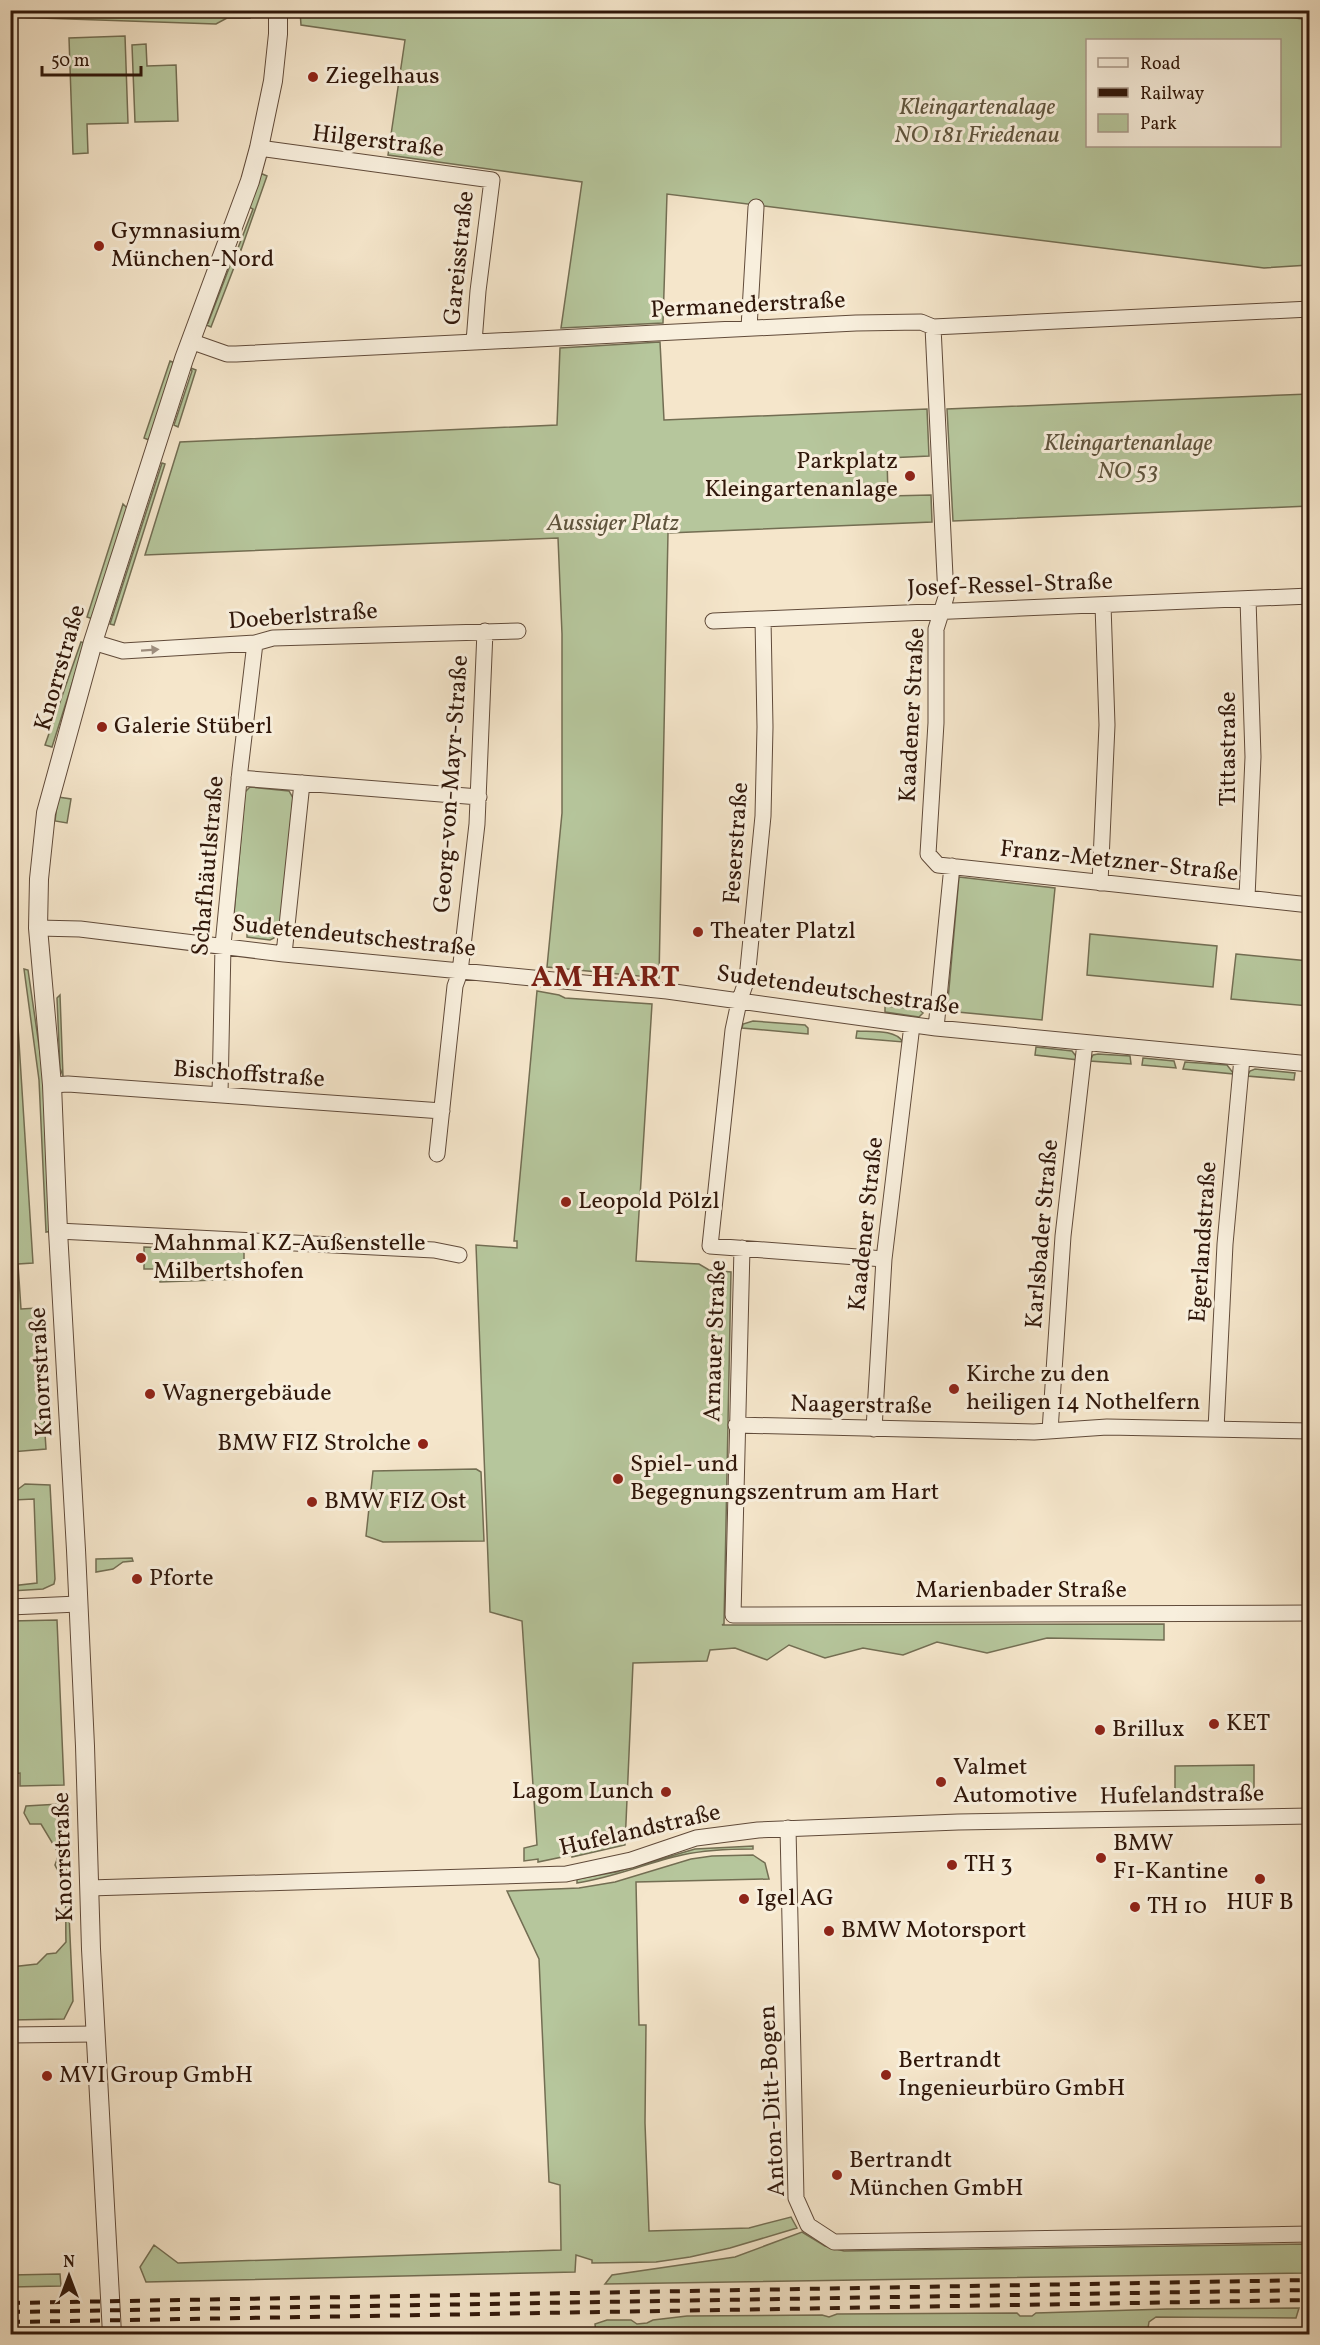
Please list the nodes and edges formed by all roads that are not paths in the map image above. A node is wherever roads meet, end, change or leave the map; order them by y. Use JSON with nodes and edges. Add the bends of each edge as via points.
{"nodes":[{"id":1,"x":278,"y":10,"type":"edge"},
{"id":2,"x":259,"y":148,"type":"junction"},
{"id":3,"x":492,"y":180,"type":"joint"},
{"id":4,"x":756,"y":207,"type":"dead end"},
{"id":5,"x":1310,"y":309,"type":"edge"},
{"id":6,"x":933,"y":327,"type":"junction"},
{"id":7,"x":749,"y":328,"type":"junction"},
{"id":8,"x":190,"y":341,"type":"junction"},
{"id":9,"x":474,"y":342,"type":"junction"},
{"id":10,"x":1310,"y":596,"type":"edge"},
{"id":11,"x":1248,"y":599,"type":"junction"},
{"id":12,"x":1103,"y":605,"type":"junction"},
{"id":13,"x":941,"y":611,"type":"junction"},
{"id":14,"x":763,"y":619,"type":"junction"},
{"id":15,"x":713,"y":621,"type":"dead end"},
{"id":16,"x":485,"y":630,"type":"junction"},
{"id":17,"x":518,"y":631,"type":"dead end"},
{"id":18,"x":93,"y":642,"type":"junction"},
{"id":19,"x":255,"y":643,"type":"junction"},
{"id":20,"x":239,"y":778,"type":"junction"},
{"id":21,"x":302,"y":783,"type":"junction"},
{"id":22,"x":479,"y":796,"type":"junction"},
{"id":23,"x":928,"y":854,"type":"joint"},
{"id":24,"x":952,"y":866,"type":"junction"},
{"id":25,"x":1100,"y":883,"type":"junction"},
{"id":26,"x":1246,"y":898,"type":"junction"},
{"id":27,"x":1310,"y":905,"type":"edge"},
{"id":28,"x":38,"y":928,"type":"junction"},
{"id":29,"x":223,"y":945,"type":"junction"},
{"id":30,"x":284,"y":954,"type":"junction"},
{"id":31,"x":460,"y":972,"type":"junction"},
{"id":32,"x":739,"y":1002,"type":"junction"},
{"id":33,"x":912,"y":1025,"type":"junction"},
{"id":34,"x":936,"y":1028,"type":"junction"},
{"id":35,"x":1085,"y":1042,"type":"junction"},
{"id":36,"x":1242,"y":1058,"type":"junction"},
{"id":37,"x":1310,"y":1064,"type":"edge"},
{"id":38,"x":52,"y":1085,"type":"junction"},
{"id":39,"x":220,"y":1095,"type":"junction"},
{"id":40,"x":442,"y":1112,"type":"junction"},
{"id":41,"x":437,"y":1154,"type":"dead end"},
{"id":42,"x":58,"y":1231,"type":"junction"},
{"id":43,"x":742,"y":1248,"type":"junction"},
{"id":44,"x":459,"y":1255,"type":"dead end"},
{"id":45,"x":884,"y":1259,"type":"junction"},
{"id":46,"x":736,"y":1425,"type":"junction"},
{"id":47,"x":874,"y":1429,"type":"junction"},
{"id":48,"x":1216,"y":1429,"type":"junction"},
{"id":49,"x":1050,"y":1431,"type":"junction"},
{"id":50,"x":1310,"y":1431,"type":"edge"},
{"id":51,"x":78,"y":1604,"type":"junction"},
{"id":52,"x":10,"y":1607,"type":"edge"},
{"id":53,"x":1310,"y":1613,"type":"edge"},
{"id":54,"x":733,"y":1615,"type":"joint"},
{"id":55,"x":1310,"y":1816,"type":"edge"},
{"id":56,"x":788,"y":1828,"type":"junction"},
{"id":57,"x":89,"y":1888,"type":"junction"},
{"id":58,"x":95,"y":2034,"type":"junction"},
{"id":59,"x":10,"y":2035,"type":"edge"},
{"id":60,"x":1310,"y":2234,"type":"edge"},
{"id":61,"x":112,"y":2334,"type":"edge"}],
"edges":[{"from":1,"to":2,"type":"street","name":"Knorrstraße","via":[[273,81]]},
{"from":2,"to":3,"type":"street","name":"Hilgerstraße"},
{"from":2,"to":8,"type":"street","name":"Knorrstraße"},
{"from":3,"to":9,"type":"street","name":"Gareisstraße"},
{"from":4,"to":7,"type":"street"},
{"from":5,"to":6,"type":"street","name":"Permanederstraße"},
{"from":6,"to":7,"type":"street","name":"Permanederstraße","via":[[921,322]]},
{"from":6,"to":13,"type":"street","name":"Kaadener Straße","via":[[946,597]]},
{"from":7,"to":9,"type":"street","name":"Permanederstraße"},
{"from":8,"to":9,"type":"street","name":"Permanederstraße","via":[[227,354]]},
{"from":8,"to":18,"type":"street","name":"Knorrstraße"},
{"from":10,"to":11,"type":"street","name":"Josef-Ressel-Straße"},
{"from":11,"to":12,"type":"street","name":"Josef-Ressel-Straße"},
{"from":11,"to":26,"type":"street","name":"Tittastraße","via":[[1253,757]]},
{"from":12,"to":13,"type":"street","name":"Josef-Ressel-Straße"},
{"from":12,"to":25,"type":"street","via":[[1107,724]]},
{"from":13,"to":14,"type":"street","name":"Josef-Ressel-Straße"},
{"from":13,"to":23,"type":"street","name":"Kaadener Straße","via":[[936,629],[936,723]]},
{"from":14,"to":15,"type":"street","name":"Josef-Ressel-Straße"},
{"from":14,"to":32,"type":"street","name":"Feserstraße","via":[[764,816],[747,979]]},
{"from":16,"to":17,"type":"street","name":"Doeberlstraße"},
{"from":16,"to":19,"type":"street","name":"Doeberlstraße","via":[[273,638]]},
{"from":16,"to":22,"type":"street","name":"Georg-von-Mayr-Straße"},
{"from":18,"to":19,"type":"street","name":"Doeberlstraße","one_way":true,"via":[[123,651]]},
{"from":18,"to":28,"type":"street","name":"Knorrstraße","via":[[46,813]]},
{"from":19,"to":20,"type":"street","name":"Schafhäutlstraße"},
{"from":20,"to":21,"type":"street"},
{"from":20,"to":29,"type":"street","name":"Schafhäutlstraße"},
{"from":21,"to":22,"type":"street"},
{"from":21,"to":30,"type":"street"},
{"from":22,"to":31,"type":"street","name":"Georg-von-Mayr-Straße"},
{"from":23,"to":24,"type":"street","name":"Franz-Metzner-Straße","via":[[938,865]]},
{"from":24,"to":25,"type":"street","name":"Franz-Metzner-Straße"},
{"from":24,"to":34,"type":"street"},
{"from":25,"to":26,"type":"street","name":"Franz-Metzner-Straße"},
{"from":26,"to":27,"type":"street","name":"Franz-Metzner-Straße"},
{"from":28,"to":29,"type":"street","name":"Sudetendeutschestraße"},
{"from":28,"to":38,"type":"street","name":"Knorrstraße"},
{"from":29,"to":30,"type":"street","name":"Sudetendeutschestraße"},
{"from":29,"to":39,"type":"street","name":"Schafhäutlstraße"},
{"from":30,"to":31,"type":"street","name":"Sudetendeutschestraße"},
{"from":31,"to":32,"type":"street","name":"Sudetendeutschestraße"},
{"from":31,"to":40,"type":"street","name":"Georg-von-Mayr-Straße","via":[[455,986]]},
{"from":32,"to":33,"type":"street","name":"Sudetendeutschestraße"},
{"from":32,"to":43,"type":"street","name":"Feserstraße","via":[[710,1246]]},
{"from":33,"to":34,"type":"street","name":"Sudetendeutschestraße"},
{"from":33,"to":45,"type":"street","name":"Kaadener Straße"},
{"from":34,"to":35,"type":"street","name":"Sudetendeutschestraße"},
{"from":35,"to":36,"type":"street","name":"Sudetendeutschestraße"},
{"from":35,"to":49,"type":"street","name":"Karlsbader Straße","via":[[1063,1236]]},
{"from":36,"to":37,"type":"street","name":"Sudetendeutschestraße"},
{"from":36,"to":48,"type":"street","name":"Egerlandstraße","via":[[1225,1244]]},
{"from":38,"to":39,"type":"street","name":"Bischoffstraße"},
{"from":38,"to":42,"type":"street","name":"Knorrstraße"},
{"from":39,"to":40,"type":"street","name":"Bischoffstraße"},
{"from":40,"to":41,"type":"street","name":"Georg-von-Mayr-Straße"},
{"from":42,"to":44,"type":"street","via":[[434,1250]]},
{"from":42,"to":51,"type":"street","name":"Knorrstraße"},
{"from":43,"to":45,"type":"street"},
{"from":43,"to":46,"type":"street","name":"Arnauer Straße"},
{"from":45,"to":47,"type":"street","name":"Kaadener Straße"},
{"from":46,"to":47,"type":"street","name":"Naagerstraße"},
{"from":46,"to":54,"type":"street","name":"Arnauer Straße"},
{"from":47,"to":49,"type":"street","name":"Naagerstraße"},
{"from":48,"to":49,"type":"street","name":"Naagerstraße","via":[[1107,1427]]},
{"from":48,"to":50,"type":"street","name":"Naagerstraße"},
{"from":51,"to":52,"type":"street"},
{"from":51,"to":57,"type":"street","name":"Knorrstraße"},
{"from":53,"to":54,"type":"street","name":"Marienbader Straße"},
{"from":55,"to":56,"type":"street","name":"Hufelandstraße"},
{"from":56,"to":57,"type":"street","name":"Hufelandstraße","via":[[696,1838],[631,1860],[566,1874]]},
{"from":56,"to":60,"type":"street","name":"Anton-Ditt-Bogen","via":[[796,2198],[808,2224],[834,2242]]},
{"from":57,"to":58,"type":"street","name":"Knorrstraße"},
{"from":58,"to":59,"type":"street"},
{"from":58,"to":61,"type":"street","name":"Knorrstraße"}]}
